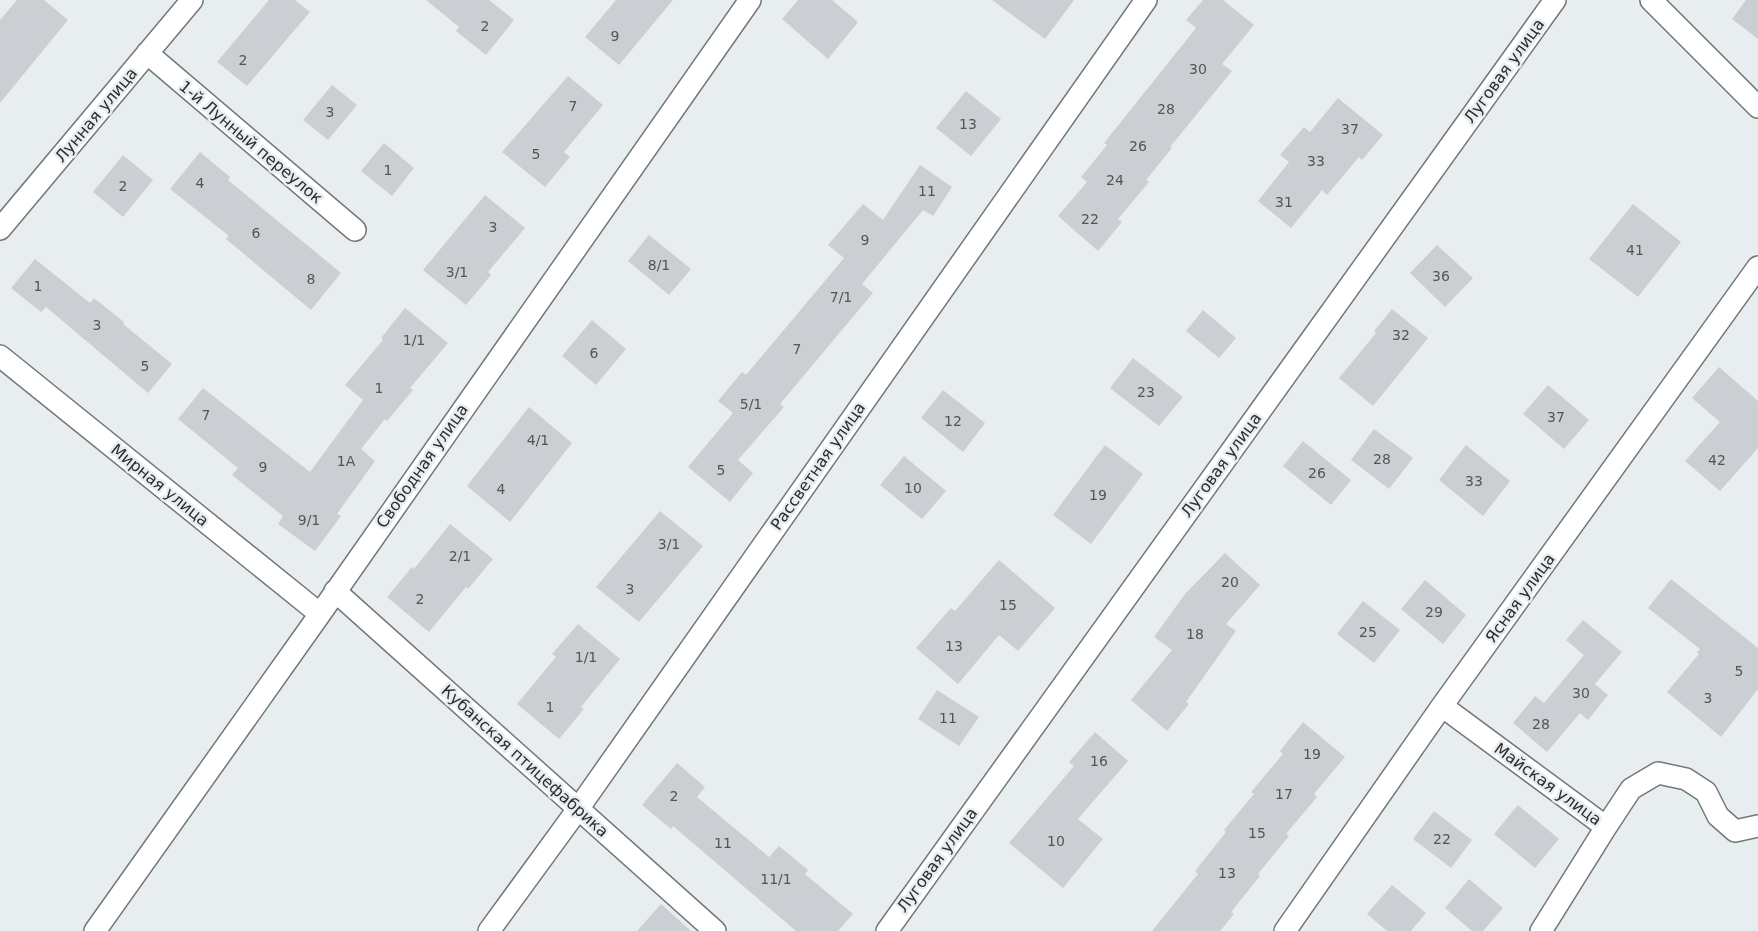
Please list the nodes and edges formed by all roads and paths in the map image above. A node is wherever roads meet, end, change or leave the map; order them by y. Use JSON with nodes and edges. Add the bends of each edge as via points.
{"nodes":[{"id":1,"x":192,"y":0,"type":"edge"},
{"id":2,"x":750,"y":0,"type":"edge"},
{"id":3,"x":1146,"y":0,"type":"edge"},
{"id":4,"x":1555,"y":0,"type":"edge"},
{"id":5,"x":1651,"y":0,"type":"edge"},
{"id":6,"x":147,"y":53,"type":"junction"},
{"id":7,"x":1758,"y":107,"type":"edge"},
{"id":8,"x":0,"y":229,"type":"edge"},
{"id":9,"x":355,"y":230,"type":"dead end"},
{"id":10,"x":1758,"y":267,"type":"edge"},
{"id":11,"x":0,"y":356,"type":"edge"},
{"id":12,"x":335,"y":591,"type":"junction"},
{"id":13,"x":320,"y":614,"type":"junction"},
{"id":14,"x":1442,"y":706,"type":"junction"},
{"id":15,"x":578,"y":808,"type":"junction"},
{"id":16,"x":1758,"y":826,"type":"edge"},
{"id":17,"x":1606,"y":827,"type":"junction"},
{"id":18,"x":95,"y":931,"type":"edge"},
{"id":19,"x":489,"y":931,"type":"edge"},
{"id":20,"x":715,"y":931,"type":"edge"},
{"id":21,"x":886,"y":931,"type":"edge"},
{"id":22,"x":1286,"y":931,"type":"edge"},
{"id":23,"x":1541,"y":931,"type":"edge"}],
"edges":[{"from":1,"to":6,"type":"street","name":"Лунная улица"},
{"from":2,"to":12,"type":"street","name":"Свободная улица"},
{"from":3,"to":15,"type":"street","name":"Рассветная улица"},
{"from":4,"to":21,"type":"street","name":"Луговая улица"},
{"from":5,"to":7,"type":"street"},
{"from":6,"to":8,"type":"street","name":"Лунная улица"},
{"from":6,"to":9,"type":"street","name":"1-й Лунный переулок"},
{"from":10,"to":14,"type":"street","name":"Ясная улица"},
{"from":11,"to":13,"type":"street","name":"Мирная улица"},
{"from":12,"to":13,"type":"street","name":"Свободная улица"},
{"from":12,"to":15,"type":"street","name":"Кубанская птицефабрика"},
{"from":13,"to":18,"type":"street","name":"Свободная улица"},
{"from":14,"to":17,"type":"street","name":"Майская улица"},
{"from":14,"to":22,"type":"street","name":"Ясная улица"},
{"from":15,"to":19,"type":"street","name":"Рассветная улица"},
{"from":15,"to":20,"type":"street","name":"Кубанская птицефабрика"},
{"from":16,"to":17,"type":"street","name":"Майская улица","via":[[1734,831],[1718,816],[1706,792],[1686,779],[1658,773],[1631,789]]},
{"from":17,"to":23,"type":"street"}]}
